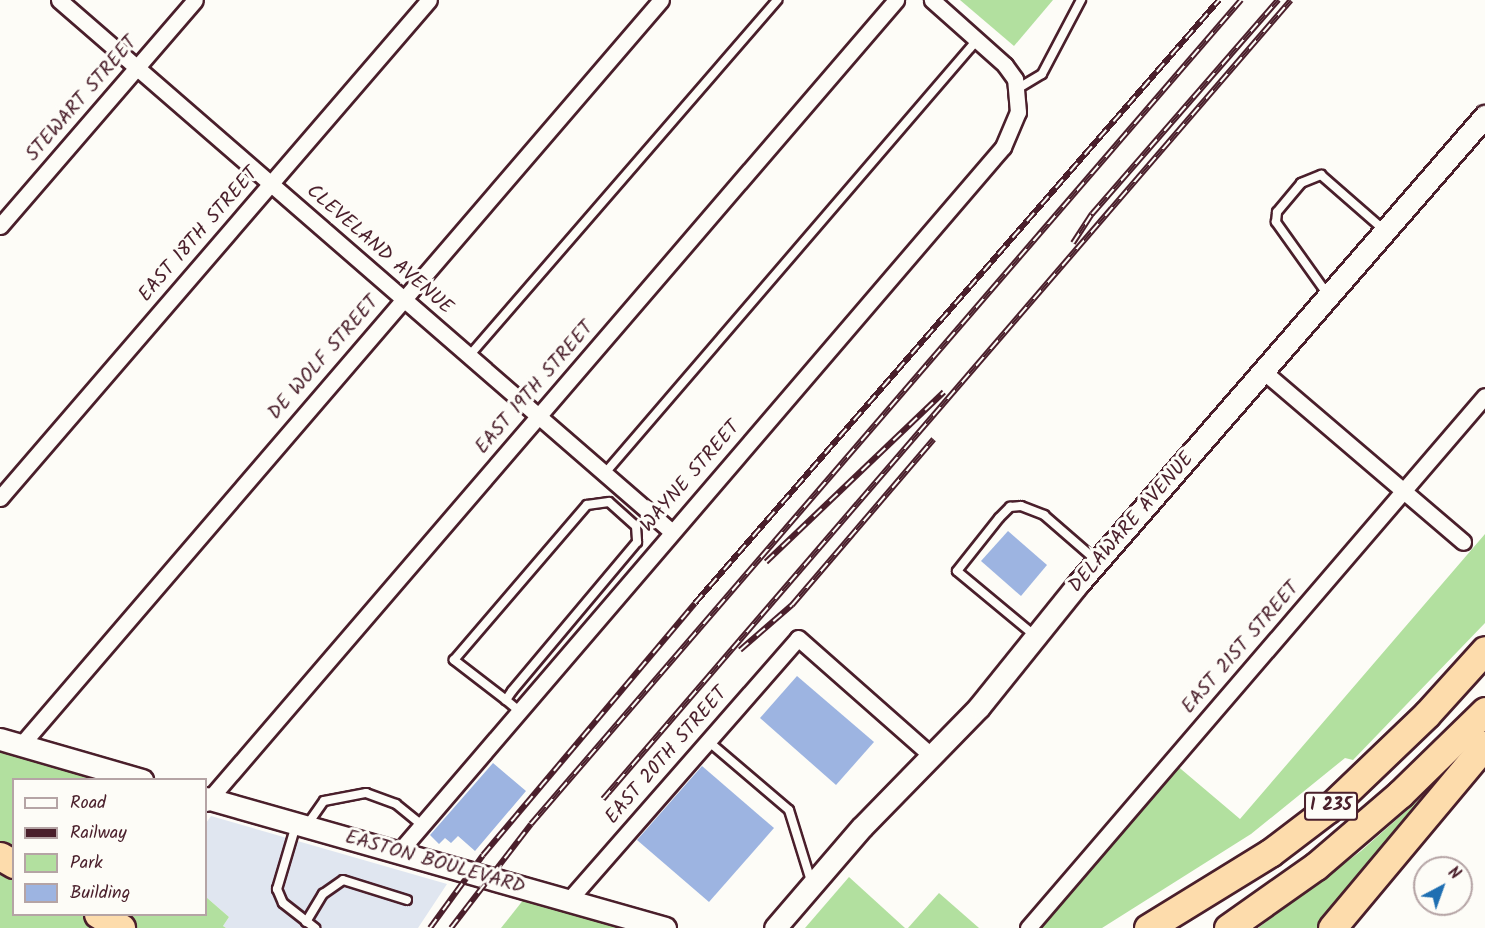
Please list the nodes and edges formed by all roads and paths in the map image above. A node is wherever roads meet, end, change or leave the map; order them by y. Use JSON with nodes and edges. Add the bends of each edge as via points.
{"nodes":[{"id":1,"x":58,"y":0,"type":"edge"},
{"id":2,"x":195,"y":0,"type":"edge"},
{"id":3,"x":429,"y":0,"type":"edge"},
{"id":4,"x":661,"y":0,"type":"edge"},
{"id":5,"x":777,"y":0,"type":"edge"},
{"id":6,"x":896,"y":0,"type":"edge"},
{"id":7,"x":933,"y":0,"type":"edge"},
{"id":8,"x":1081,"y":0,"type":"edge"},
{"id":9,"x":978,"y":40,"type":"junction"},
{"id":10,"x":136,"y":68,"type":"junction"},
{"id":11,"x":1017,"y":89,"type":"junction"},
{"id":12,"x":1485,"y":116,"type":"edge"},
{"id":13,"x":271,"y":184,"type":"junction"},
{"id":14,"x":0,"y":226,"type":"edge"},
{"id":15,"x":1385,"y":231,"type":"junction"},
{"id":16,"x":1329,"y":296,"type":"junction"},
{"id":17,"x":403,"y":298,"type":"junction"},
{"id":18,"x":469,"y":356,"type":"junction"},
{"id":19,"x":1263,"y":371,"type":"junction"},
{"id":20,"x":1485,"y":396,"type":"edge"},
{"id":21,"x":539,"y":416,"type":"junction"},
{"id":22,"x":605,"y":473,"type":"junction"},
{"id":23,"x":1404,"y":490,"type":"junction"},
{"id":24,"x":0,"y":498,"type":"edge"},
{"id":25,"x":671,"y":531,"type":"junction"},
{"id":26,"x":1463,"y":542,"type":"dead end"},
{"id":27,"x":1098,"y":561,"type":"junction"},
{"id":28,"x":1038,"y":638,"type":"junction"},
{"id":29,"x":1485,"y":650,"type":"edge"},
{"id":30,"x":506,"y":700,"type":"junction"},
{"id":31,"x":519,"y":711,"type":"junction"},
{"id":32,"x":1485,"y":711,"type":"edge"},
{"id":33,"x":0,"y":739,"type":"edge"},
{"id":34,"x":708,"y":741,"type":"junction"},
{"id":35,"x":21,"y":745,"type":"junction"},
{"id":36,"x":1485,"y":745,"type":"edge"},
{"id":37,"x":933,"y":757,"type":"junction"},
{"id":38,"x":134,"y":778,"type":"edge"},
{"id":39,"x":207,"y":800,"type":"edge"},
{"id":40,"x":301,"y":825,"type":"junction"},
{"id":41,"x":422,"y":825,"type":"junction"},
{"id":42,"x":398,"y":853,"type":"junction"},
{"id":43,"x":812,"y":883,"type":"junction"},
{"id":44,"x":407,"y":900,"type":"dead end"},
{"id":45,"x":568,"y":901,"type":"junction"},
{"id":46,"x":100,"y":916,"type":"edge"},
{"id":47,"x":306,"y":922,"type":"junction"},
{"id":48,"x":121,"y":928,"type":"edge"},
{"id":49,"x":315,"y":928,"type":"edge"},
{"id":50,"x":665,"y":928,"type":"edge"},
{"id":51,"x":775,"y":928,"type":"edge"},
{"id":52,"x":1028,"y":928,"type":"edge"},
{"id":53,"x":1148,"y":928,"type":"edge"},
{"id":54,"x":1227,"y":928,"type":"edge"},
{"id":55,"x":1332,"y":928,"type":"edge"}],
"edges":[{"from":1,"to":10,"type":"street","name":"CLEVELAND AVENUE"},
{"from":2,"to":10,"type":"street","name":"STEWART STREET"},
{"from":3,"to":13,"type":"street","name":"EAST 18TH STREET"},
{"from":4,"to":17,"type":"street","name":"DE WOLF STREET"},
{"from":5,"to":18,"type":"lane"},
{"from":6,"to":21,"type":"street","name":"EAST 19TH STREET"},
{"from":7,"to":9,"type":"street"},
{"from":8,"to":11,"type":"lane","via":[[1042,74]]},
{"from":9,"to":11,"type":"street","via":[[1005,65]]},
{"from":9,"to":22,"type":"lane"},
{"from":10,"to":13,"type":"street","name":"CLEVELAND AVENUE"},
{"from":10,"to":14,"type":"street","name":"STEWART STREET"},
{"from":11,"to":25,"type":"street","name":"WAYNE STREET","via":[[1018,112],[1013,127],[986,168]]},
{"from":12,"to":15,"type":"main road","name":"DELAWARE AVENUE"},
{"from":13,"to":17,"type":"street","name":"CLEVELAND AVENUE"},
{"from":13,"to":24,"type":"street","name":"EAST 18TH STREET"},
{"from":15,"to":16,"type":"main road","name":"DELAWARE AVENUE"},
{"from":15,"to":16,"type":"lane","via":[[1321,175],[1301,183],[1277,213],[1276,222]]},
{"from":16,"to":19,"type":"main road","name":"DELAWARE AVENUE"},
{"from":17,"to":18,"type":"street","name":"CLEVELAND AVENUE"},
{"from":17,"to":35,"type":"street","name":"DE WOLF STREET"},
{"from":18,"to":21,"type":"street","name":"CLEVELAND AVENUE"},
{"from":19,"to":23,"type":"street"},
{"from":19,"to":27,"type":"main road","name":"DELAWARE AVENUE"},
{"from":20,"to":23,"type":"street","name":"EAST 21ST STREET"},
{"from":21,"to":22,"type":"street","name":"CLEVELAND AVENUE"},
{"from":21,"to":39,"type":"street","name":"EAST 19TH STREET"},
{"from":22,"to":25,"type":"street","name":"CLEVELAND AVENUE"},
{"from":23,"to":26,"type":"street"},
{"from":23,"to":52,"type":"street","name":"EAST 21ST STREET"},
{"from":25,"to":31,"type":"street","name":"WAYNE STREET"},
{"from":27,"to":28,"type":"main road","name":"DELAWARE AVENUE"},
{"from":27,"to":28,"type":"lane","via":[[1044,515],[1022,506],[1010,507],[957,571]]},
{"from":28,"to":37,"type":"main road","name":"DELAWARE AVENUE"},
{"from":29,"to":53,"type":"highway","number":"I 235","via":[[1427,714],[1328,809],[1269,853]]},
{"from":30,"to":30,"type":"lane","via":[[637,542],[636,526],[609,502],[588,505],[454,660]]},
{"from":30,"to":31,"type":"lane"},
{"from":31,"to":41,"type":"street","name":"WAYNE STREET"},
{"from":32,"to":54,"type":"highway","number":"I 235","via":[[1400,794],[1316,866]]},
{"from":33,"to":35,"type":"main road"},
{"from":34,"to":37,"type":"street","name":"EAST 20TH STREET","via":[[798,638]]},
{"from":34,"to":43,"type":"lane","via":[[789,810]]},
{"from":34,"to":45,"type":"street","name":"EAST 20TH STREET"},
{"from":35,"to":38,"type":"main road"},
{"from":36,"to":55,"type":"highway"},
{"from":37,"to":43,"type":"main road","name":"DELAWARE AVENUE"},
{"from":39,"to":40,"type":"main road","name":"EASTON BOULEVARD"},
{"from":40,"to":41,"type":"lane","via":[[324,801],[366,793],[396,804]]},
{"from":40,"to":42,"type":"main road","name":"EASTON BOULEVARD"},
{"from":40,"to":47,"type":"lane","via":[[277,889],[283,903]]},
{"from":41,"to":42,"type":"street","name":"WAYNE STREET"},
{"from":42,"to":45,"type":"main road","name":"EASTON BOULEVARD"},
{"from":43,"to":51,"type":"main road","name":"DELAWARE AVENUE"},
{"from":44,"to":47,"type":"lane","via":[[343,880],[323,894]]},
{"from":45,"to":50,"type":"main road","name":"EASTON BOULEVARD"},
{"from":46,"to":48,"type":"highway"},
{"from":47,"to":49,"type":"lane"}]}
